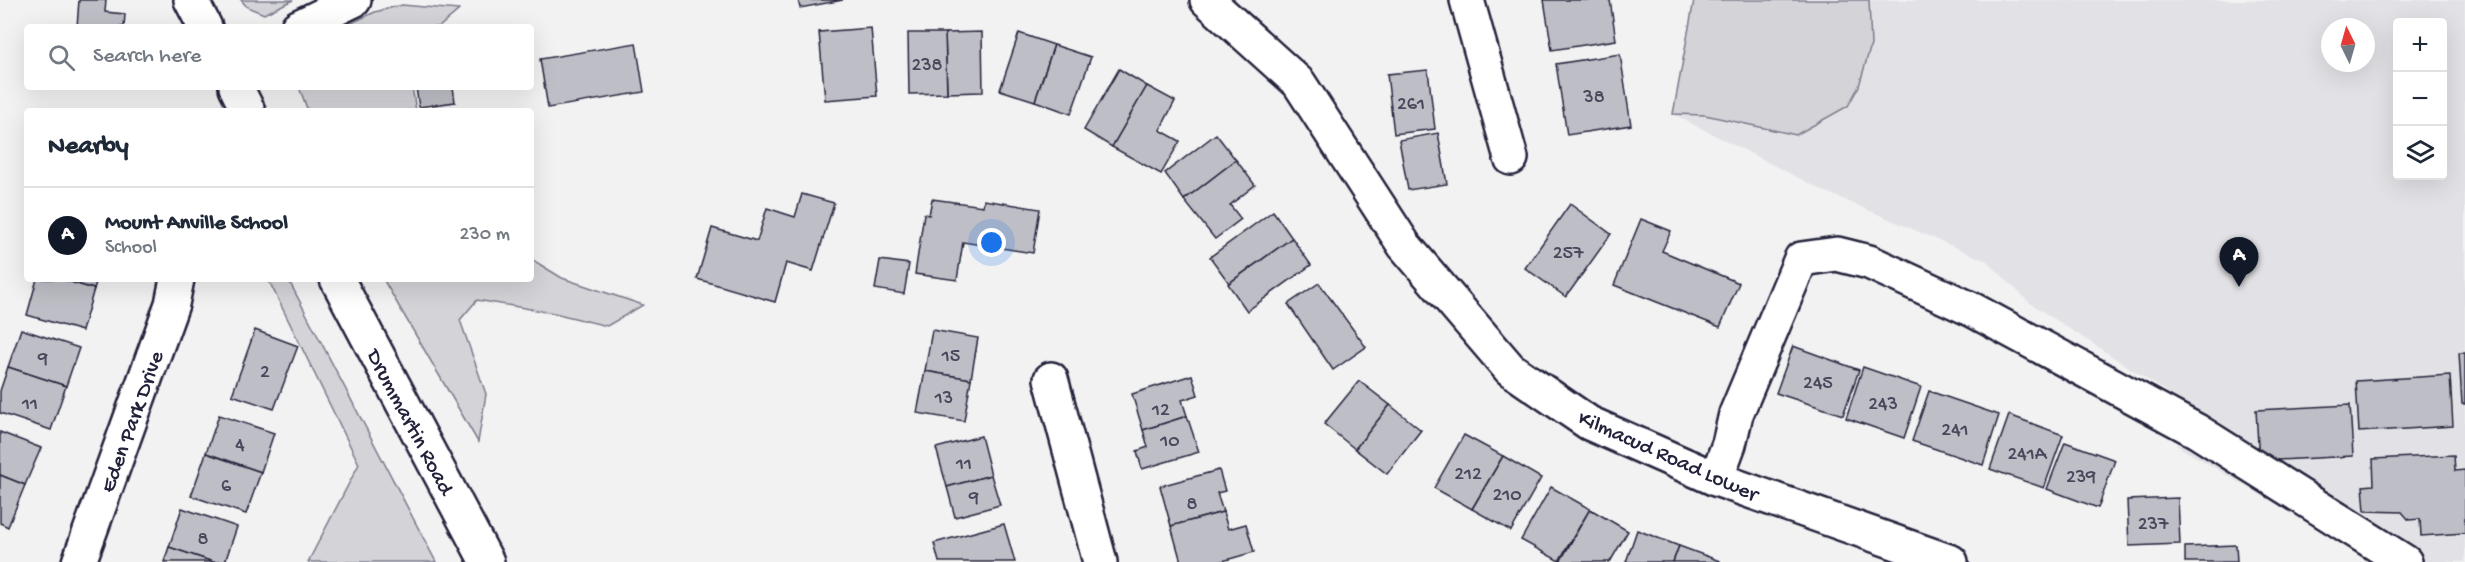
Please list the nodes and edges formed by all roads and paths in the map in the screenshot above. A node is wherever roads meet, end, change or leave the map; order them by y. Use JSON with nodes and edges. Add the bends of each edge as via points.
{"nodes":[{"id":1,"x":190,"y":0,"type":"edge"},
{"id":2,"x":354,"y":0,"type":"edge"},
{"id":3,"x":1207,"y":0,"type":"edge"},
{"id":4,"x":1467,"y":0,"type":"edge"},
{"id":5,"x":203,"y":24,"type":"edge"},
{"id":6,"x":304,"y":24,"type":"edge"},
{"id":7,"x":1511,"y":158,"type":"dead end"},
{"id":8,"x":176,"y":282,"type":"edge"},
{"id":9,"x":339,"y":282,"type":"edge"},
{"id":10,"x":1051,"y":379,"type":"dead end"},
{"id":11,"x":1716,"y":479,"type":"junction"},
{"id":12,"x":79,"y":562,"type":"edge"},
{"id":13,"x":487,"y":562,"type":"edge"},
{"id":14,"x":1100,"y":562,"type":"edge"},
{"id":15,"x":1951,"y":562,"type":"edge"},
{"id":16,"x":2405,"y":562,"type":"edge"}],
"edges":[{"from":1,"to":5,"type":"street"},
{"from":2,"to":6,"type":"street"},
{"from":3,"to":11,"type":"street","name":"Kilmacud Road Lower","via":[[1299,83],[1404,245],[1510,369],[1589,423]]},
{"from":4,"to":7,"type":"street"},
{"from":8,"to":12,"type":"street","name":"Eden Park Drive","via":[[168,315]]},
{"from":9,"to":13,"type":"street","name":"Drummartin Road"},
{"from":10,"to":14,"type":"street"},
{"from":11,"to":15,"type":"street","name":"Kilmacud Road Lower"},
{"from":11,"to":16,"type":"street","via":[[1736,414],[1801,259],[1837,254],[1869,262],[1973,310],[2116,387],[2197,431]]}]}
